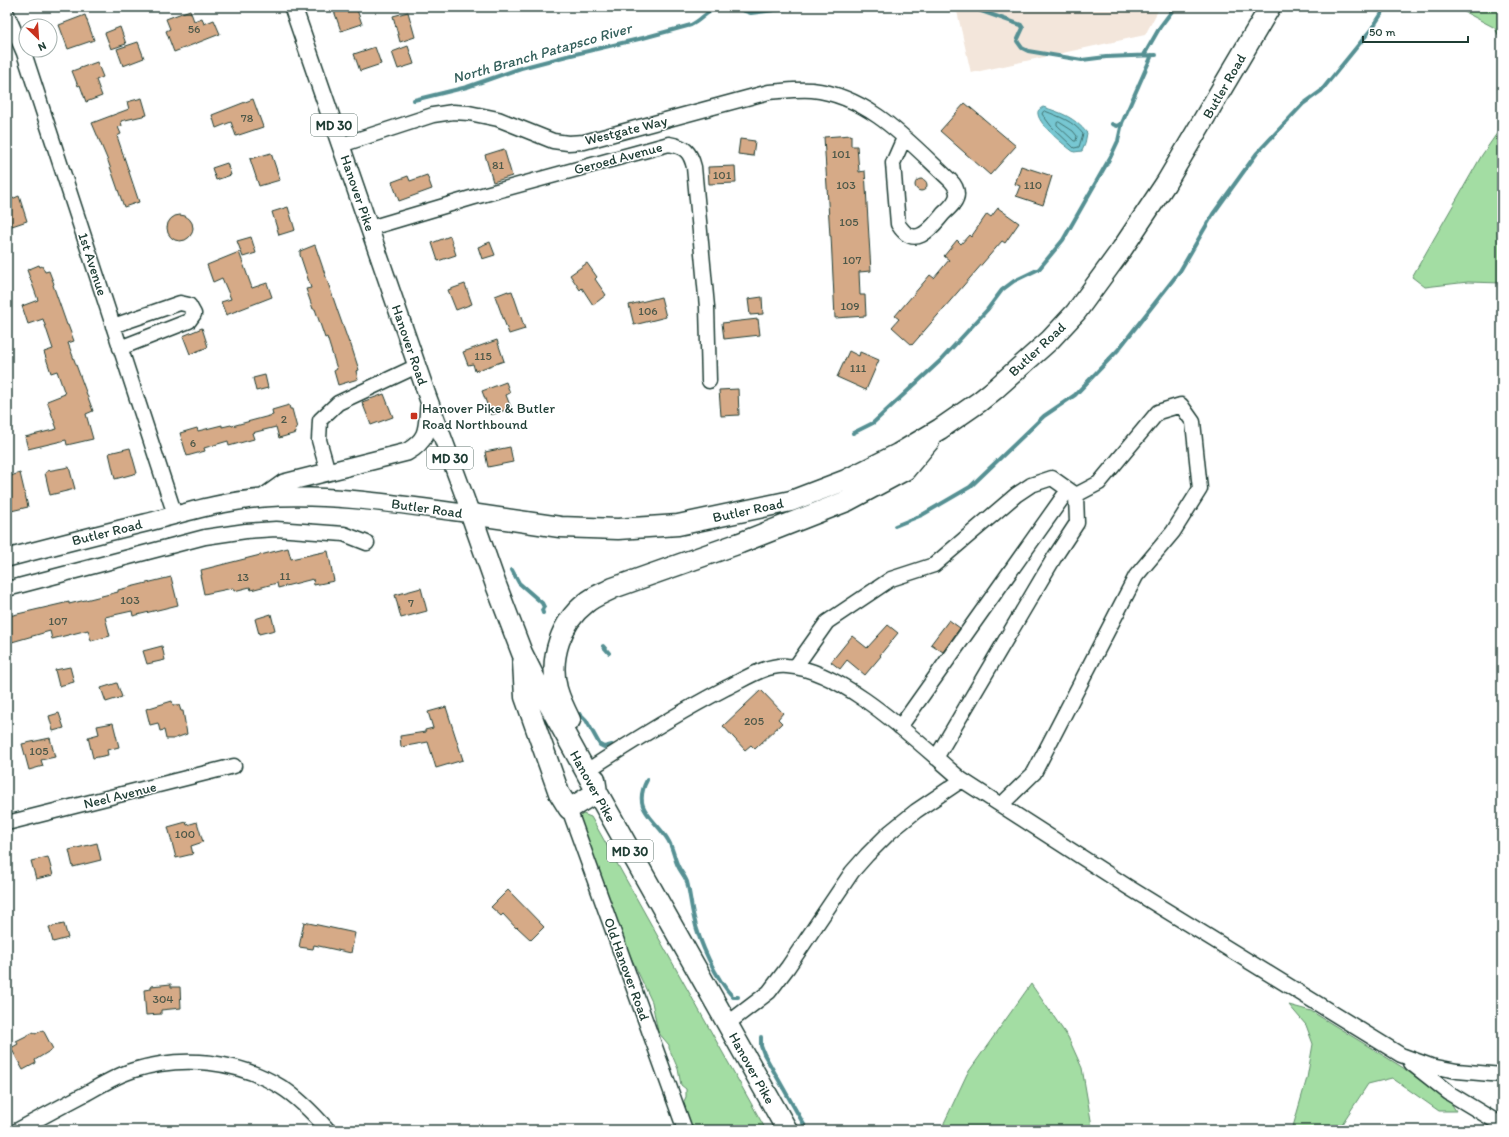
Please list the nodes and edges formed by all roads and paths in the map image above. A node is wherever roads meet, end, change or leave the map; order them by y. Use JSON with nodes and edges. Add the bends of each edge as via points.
{"nodes":[{"id":1,"x":293,"y":7,"type":"edge"},
{"id":2,"x":1270,"y":7,"type":"edge"},
{"id":3,"x":7,"y":14,"type":"edge"},
{"id":4,"x":904,"y":138,"type":"junction"},
{"id":5,"x":341,"y":145,"type":"junction"},
{"id":6,"x":372,"y":235,"type":"junction"},
{"id":7,"x":113,"y":326,"type":"junction"},
{"id":8,"x":120,"y":348,"type":"junction"},
{"id":9,"x":417,"y":366,"type":"junction"},
{"id":10,"x":709,"y":381,"type":"dead end"},
{"id":11,"x":429,"y":402,"type":"junction"},
{"id":12,"x":940,"y":429,"type":"junction"},
{"id":13,"x":328,"y":472,"type":"junction"},
{"id":14,"x":1072,"y":492,"type":"junction"},
{"id":15,"x":262,"y":498,"type":"junction"},
{"id":16,"x":471,"y":514,"type":"junction"},
{"id":17,"x":175,"y":515,"type":"junction"},
{"id":18,"x":367,"y":543,"type":"dead end"},
{"id":19,"x":7,"y":558,"type":"edge"},
{"id":20,"x":7,"y":589,"type":"edge"},
{"id":21,"x":522,"y":653,"type":"junction"},
{"id":22,"x":796,"y":666,"type":"junction"},
{"id":23,"x":900,"y":727,"type":"junction"},
{"id":24,"x":936,"y":758,"type":"junction"},
{"id":25,"x":234,"y":766,"type":"dead end"},
{"id":26,"x":589,"y":769,"type":"junction"},
{"id":27,"x":962,"y":780,"type":"junction"},
{"id":28,"x":597,"y":792,"type":"junction"},
{"id":29,"x":1001,"y":806,"type":"junction"},
{"id":30,"x":569,"y":809,"type":"junction"},
{"id":31,"x":7,"y":823,"type":"edge"},
{"id":32,"x":727,"y":1024,"type":"junction"},
{"id":33,"x":1401,"y":1055,"type":"junction"},
{"id":34,"x":1502,"y":1075,"type":"edge"},
{"id":35,"x":1502,"y":1125,"type":"edge"},
{"id":36,"x":18,"y":1130,"type":"edge"},
{"id":37,"x":328,"y":1130,"type":"edge"},
{"id":38,"x":685,"y":1130,"type":"edge"},
{"id":39,"x":787,"y":1130,"type":"edge"}],
"edges":[{"from":1,"to":5,"type":"main road","name":"Hanover Pike","number":"MD 30"},
{"from":2,"to":12,"type":"highway","name":"Butler Road","via":[[1166,183],[1076,312],[1050,340],[994,390]]},
{"from":3,"to":7,"type":"street","name":"1st Avenue","via":[[24,53]]},
{"from":4,"to":4,"type":"street","name":"Westgate Way","via":[[956,187],[957,195],[954,202],[928,232],[920,236],[912,236],[898,224],[893,163]]},
{"from":4,"to":5,"type":"street","name":"Westgate Way","via":[[870,111],[854,102],[812,90],[793,90],[769,92],[584,142],[553,141],[498,119],[453,112],[433,115]]},
{"from":5,"to":6,"type":"main road","name":"Hanover Pike","number":"MD 30"},
{"from":6,"to":9,"type":"main road","name":"Hanover Road","number":"MD 30"},
{"from":6,"to":10,"type":"street","name":"Geroed Avenue","via":[[471,198],[669,144],[678,146],[691,156],[694,167],[707,307]]},
{"from":7,"to":8,"type":"street","name":"1st Avenue"},
{"from":7,"to":8,"type":"street","via":[[180,303],[189,305],[194,314],[189,321]]},
{"from":8,"to":17,"type":"street","name":"1st Avenue"},
{"from":9,"to":11,"type":"main road","name":"Hanover Road","number":"MD 30"},
{"from":9,"to":13,"type":"street","via":[[338,403],[320,420],[319,440]]},
{"from":11,"to":13,"type":"main road","via":[[425,436],[415,447],[407,452]]},
{"from":11,"to":16,"type":"main road","name":"Hanover Road","number":"MD 30"},
{"from":12,"to":16,"type":"highway","name":"Butler Road","via":[[846,480],[791,501],[678,525],[618,529],[560,527]]},
{"from":12,"to":26,"type":"highway","via":[[905,470],[847,501],[740,544],[613,588],[586,603],[564,629],[556,656],[555,674],[557,688]]},
{"from":13,"to":15,"type":"main road","via":[[284,483]]},
{"from":14,"to":22,"type":"street","via":[[1052,478],[1031,485],[934,566],[891,579],[827,622]]},
{"from":14,"to":23,"type":"street"},
{"from":14,"to":24,"type":"street","via":[[1076,523]]},
{"from":14,"to":29,"type":"street","via":[[1099,483],[1158,412],[1181,405],[1193,422],[1200,489],[1173,532],[1136,576],[1034,773]]},
{"from":15,"to":16,"type":"main road","name":"Butler Road","via":[[368,500]]},
{"from":15,"to":17,"type":"main road","name":"Butler Road"},
{"from":16,"to":21,"type":"highway","name":"Hanover Pike","number":"MD 30"},
{"from":17,"to":19,"type":"main road","name":"Butler Road"},
{"from":18,"to":20,"type":"street","via":[[344,534],[276,529],[246,531],[205,537]]},
{"from":21,"to":26,"type":"highway","name":"Hanover Pike","number":"MD 30"},
{"from":21,"to":30,"type":"highway","via":[[525,697],[559,793]]},
{"from":22,"to":23,"type":"street","via":[[840,683]]},
{"from":22,"to":26,"type":"street","via":[[775,666],[756,673],[700,702]]},
{"from":23,"to":24,"type":"street"},
{"from":24,"to":27,"type":"street"},
{"from":25,"to":31,"type":"street","name":"Neel Avenue"},
{"from":26,"to":28,"type":"highway"},
{"from":27,"to":29,"type":"street"},
{"from":27,"to":32,"type":"street","via":[[890,832],[867,855],[852,872],[769,992]]},
{"from":28,"to":30,"type":"highway"},
{"from":28,"to":32,"type":"highway","name":"Hanover Pike","number":"MD 30"},
{"from":29,"to":33,"type":"street","via":[[1128,888]]},
{"from":30,"to":38,"type":"street","name":"Old Hanover Road"},
{"from":32,"to":39,"type":"highway","name":"Hanover Pike","number":"MD 30"},
{"from":33,"to":34,"type":"street","via":[[1457,1072]]},
{"from":33,"to":35,"type":"street","via":[[1449,1093]]},
{"from":36,"to":37,"type":"street","via":[[134,1070],[197,1061],[243,1070],[280,1087],[312,1112]]}]}
